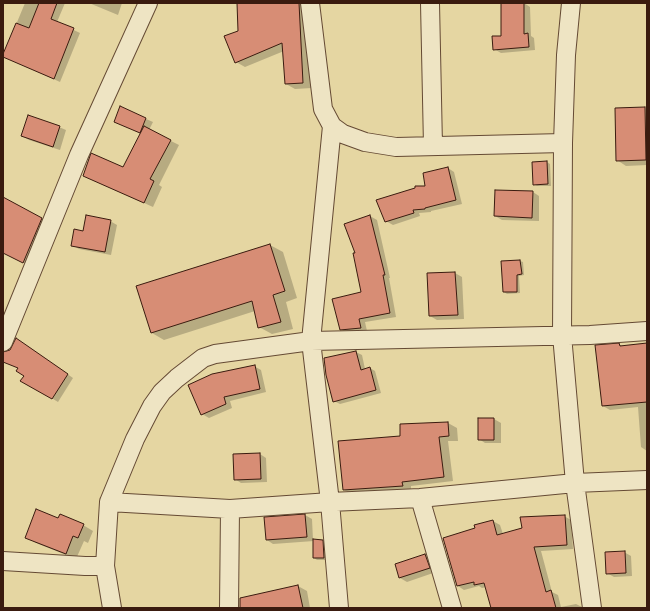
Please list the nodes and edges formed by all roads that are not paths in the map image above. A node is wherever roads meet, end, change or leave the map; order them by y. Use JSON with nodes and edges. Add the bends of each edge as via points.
{"nodes":[{"id":1,"x":148,"y":3,"type":"edge"},
{"id":2,"x":310,"y":3,"type":"edge"},
{"id":3,"x":430,"y":3,"type":"edge"},
{"id":4,"x":571,"y":3,"type":"edge"},
{"id":5,"x":332,"y":126,"type":"junction"},
{"id":6,"x":563,"y":143,"type":"junction"},
{"id":7,"x":433,"y":146,"type":"junction"},
{"id":8,"x":647,"y":331,"type":"edge"},
{"id":9,"x":562,"y":335,"type":"junction"},
{"id":10,"x":311,"y":341,"type":"junction"},
{"id":11,"x":3,"y":342,"type":"edge"},
{"id":12,"x":647,"y":480,"type":"edge"},
{"id":13,"x":575,"y":483,"type":"junction"},
{"id":14,"x":420,"y":498,"type":"junction"},
{"id":15,"x":109,"y":502,"type":"junction"},
{"id":16,"x":330,"y":502,"type":"junction"},
{"id":17,"x":230,"y":509,"type":"junction"},
{"id":18,"x":3,"y":561,"type":"edge"},
{"id":19,"x":105,"y":566,"type":"junction"},
{"id":20,"x":112,"y":608,"type":"edge"},
{"id":21,"x":229,"y":608,"type":"edge"},
{"id":22,"x":339,"y":608,"type":"edge"},
{"id":23,"x":452,"y":608,"type":"edge"},
{"id":24,"x":592,"y":608,"type":"edge"}],
"edges":[{"from":1,"to":11,"type":"street","via":[[79,155]]},
{"from":2,"to":5,"type":"street","via":[[323,109]]},
{"from":3,"to":7,"type":"street"},
{"from":4,"to":6,"type":"street","via":[[566,54]]},
{"from":5,"to":7,"type":"street","via":[[343,134],[365,142],[396,147]]},
{"from":5,"to":10,"type":"street"},
{"from":6,"to":7,"type":"street"},
{"from":6,"to":9,"type":"street"},
{"from":8,"to":9,"type":"street"},
{"from":9,"to":10,"type":"street"},
{"from":9,"to":13,"type":"street"},
{"from":10,"to":15,"type":"street","via":[[215,354],[203,358],[181,374],[152,406],[135,439]]},
{"from":10,"to":16,"type":"street"},
{"from":12,"to":13,"type":"street"},
{"from":13,"to":14,"type":"street"},
{"from":13,"to":24,"type":"street"},
{"from":14,"to":16,"type":"street"},
{"from":14,"to":23,"type":"street"},
{"from":15,"to":17,"type":"street"},
{"from":15,"to":19,"type":"street"},
{"from":16,"to":17,"type":"street"},
{"from":16,"to":22,"type":"street"},
{"from":17,"to":21,"type":"street"},
{"from":18,"to":19,"type":"street"},
{"from":19,"to":20,"type":"street"}]}
